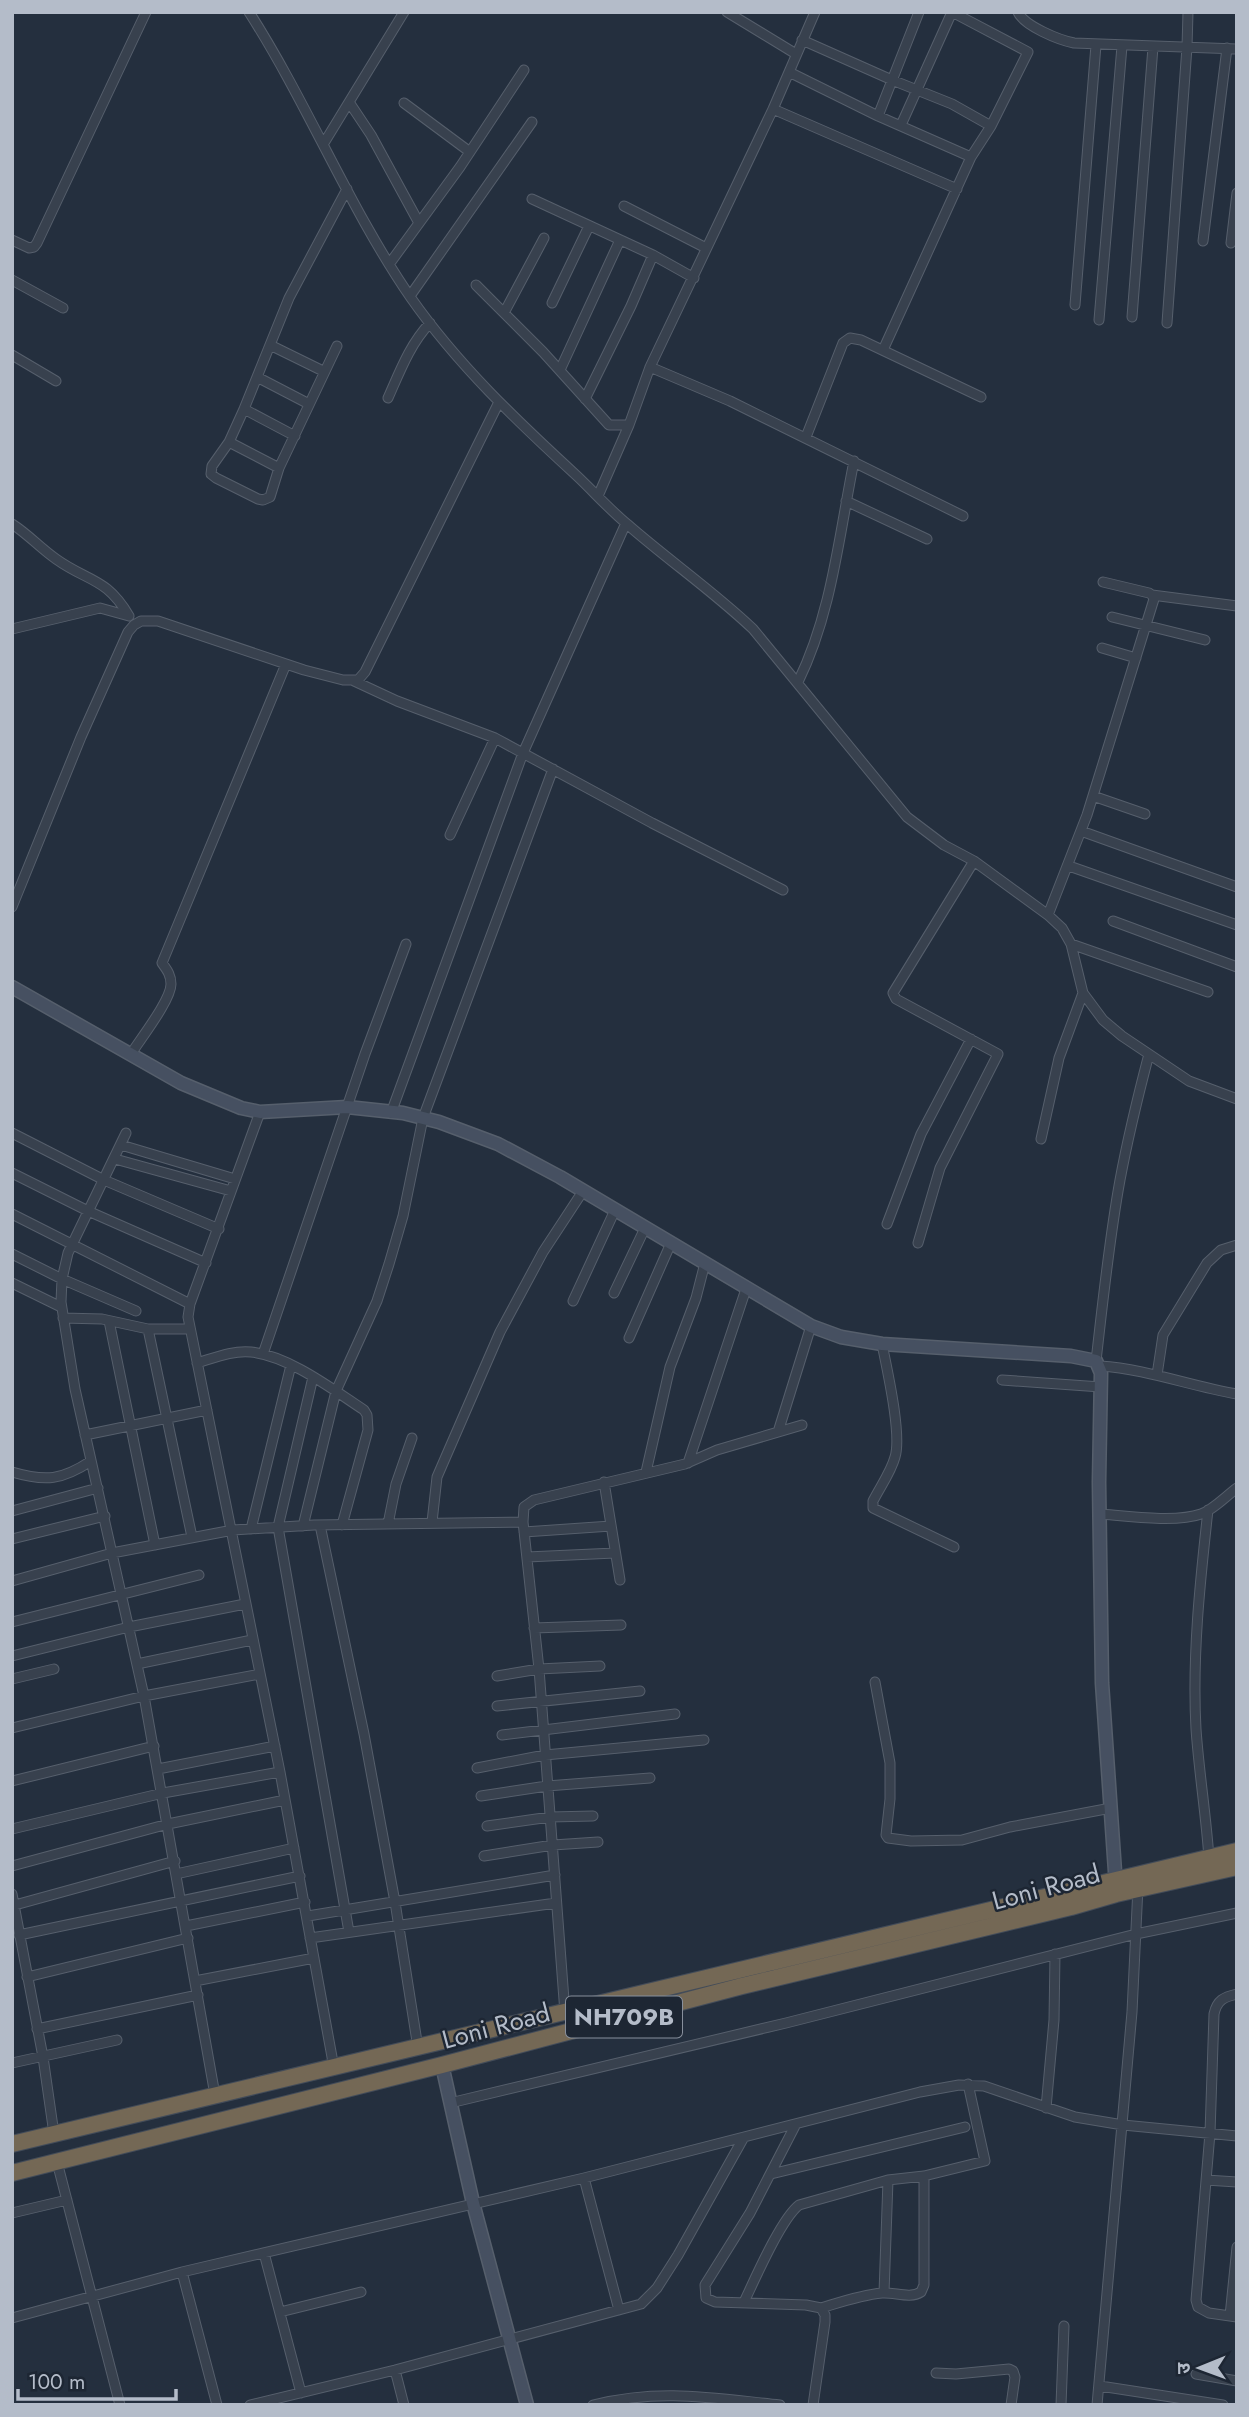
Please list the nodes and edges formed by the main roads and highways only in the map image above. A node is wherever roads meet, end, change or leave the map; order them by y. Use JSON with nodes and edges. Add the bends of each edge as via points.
{"nodes":[{"id":1,"x":1237,"y":1851,"type":"edge"},
{"id":2,"x":1237,"y":1867,"type":"edge"},
{"id":3,"x":1138,"y":1882,"type":"junction"},
{"id":4,"x":808,"y":1962,"type":"junction"},
{"id":5,"x":540,"y":2019,"type":"junction"},
{"id":6,"x":545,"y":2038,"type":"junction"},
{"id":7,"x":12,"y":2144,"type":"edge"},
{"id":8,"x":12,"y":2173,"type":"edge"}],
"edges":[{"from":1,"to":3,"type":"highway","name":"Loni Road","number":"NH709B"},
{"from":2,"to":3,"type":"highway","name":"Loni Road","number":"NH709B"},
{"from":3,"to":4,"type":"highway","name":"Loni Road","number":"NH709B"},
{"from":4,"to":5,"type":"highway","name":"Loni Road","number":"NH709B"},
{"from":4,"to":6,"type":"highway","name":"Loni Road","number":"NH709B"},
{"from":5,"to":6,"type":"highway"},
{"from":5,"to":7,"type":"highway","name":"Loni Road","number":"NH709B"},
{"from":6,"to":8,"type":"highway","name":"Loni Road","number":"NH709B"}]}
